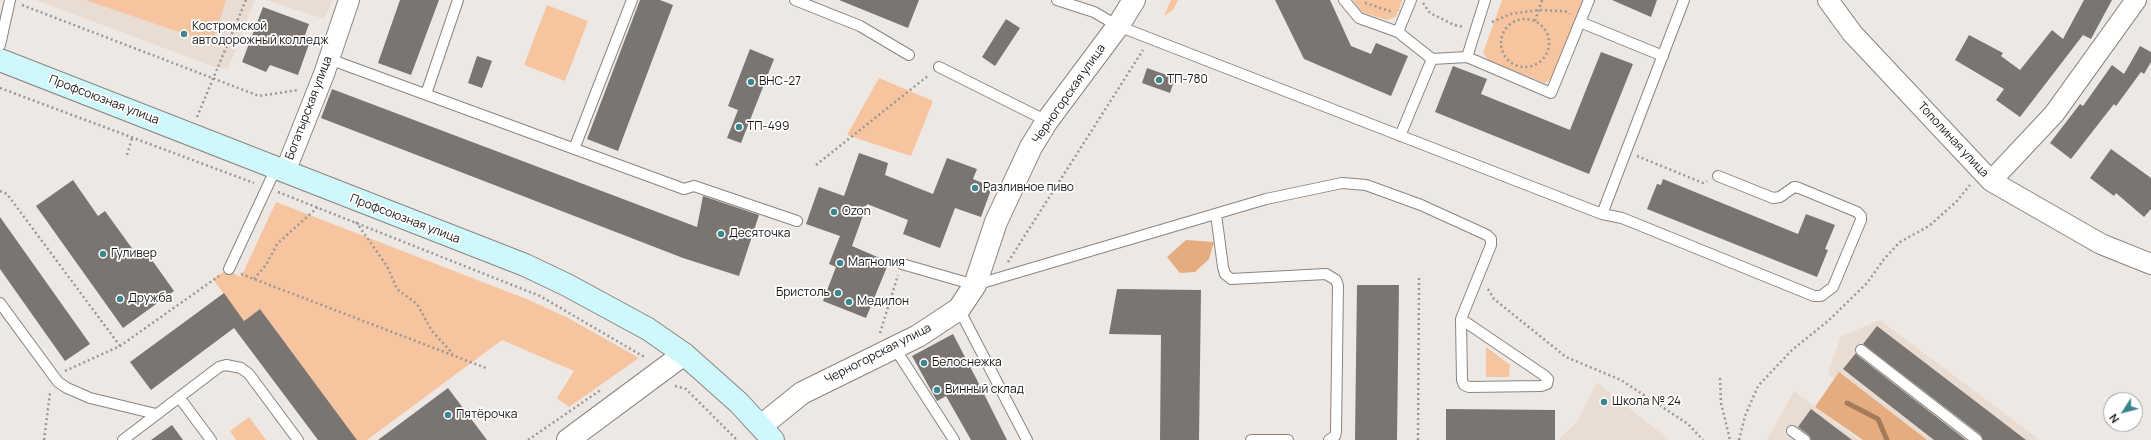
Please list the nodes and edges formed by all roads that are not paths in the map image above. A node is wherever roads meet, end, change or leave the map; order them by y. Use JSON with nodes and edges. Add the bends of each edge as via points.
{"nodes":[{"id":1,"x":9,"y":0,"type":"edge"},
{"id":2,"x":349,"y":0,"type":"edge"},
{"id":3,"x":458,"y":0,"type":"edge"},
{"id":4,"x":632,"y":0,"type":"edge"},
{"id":5,"x":795,"y":0,"type":"edge"},
{"id":6,"x":1057,"y":0,"type":"edge"},
{"id":7,"x":1134,"y":0,"type":"edge"},
{"id":8,"x":1344,"y":0,"type":"edge"},
{"id":9,"x":1411,"y":0,"type":"edge"},
{"id":10,"x":1485,"y":0,"type":"edge"},
{"id":11,"x":1589,"y":0,"type":"edge"},
{"id":12,"x":1684,"y":0,"type":"edge"},
{"id":13,"x":1828,"y":0,"type":"edge"},
{"id":14,"x":2136,"y":0,"type":"edge"},
{"id":15,"x":1580,"y":22,"type":"junction"},
{"id":16,"x":1118,"y":26,"type":"junction"},
{"id":17,"x":1398,"y":32,"type":"junction"},
{"id":18,"x":0,"y":45,"type":"edge"},
{"id":19,"x":908,"y":55,"type":"dead end"},
{"id":20,"x":1663,"y":56,"type":"junction"},
{"id":21,"x":1467,"y":57,"type":"junction"},
{"id":22,"x":329,"y":59,"type":"junction"},
{"id":23,"x":1432,"y":59,"type":"junction"},
{"id":24,"x":0,"y":60,"type":"edge"},
{"id":25,"x":939,"y":67,"type":"road end"},
{"id":26,"x":426,"y":94,"type":"junction"},
{"id":27,"x":1047,"y":121,"type":"junction"},
{"id":28,"x":1400,"y":136,"type":"junction"},
{"id":29,"x":574,"y":148,"type":"junction"},
{"id":30,"x":280,"y":170,"type":"junction"},
{"id":31,"x":1718,"y":176,"type":"road end"},
{"id":32,"x":1986,"y":176,"type":"junction"},
{"id":33,"x":1216,"y":214,"type":"junction"},
{"id":34,"x":1602,"y":214,"type":"junction"},
{"id":35,"x":797,"y":221,"type":"dead end"},
{"id":36,"x":902,"y":264,"type":"road end"},
{"id":37,"x":2151,"y":264,"type":"edge"},
{"id":38,"x":229,"y":269,"type":"road end"},
{"id":39,"x":975,"y":285,"type":"junction"},
{"id":40,"x":0,"y":304,"type":"edge"},
{"id":41,"x":959,"y":308,"type":"junction"},
{"id":42,"x":1461,"y":319,"type":"junction"},
{"id":43,"x":886,"y":343,"type":"junction"},
{"id":44,"x":1861,"y":350,"type":"dead end"},
{"id":45,"x":684,"y":354,"type":"junction"},
{"id":46,"x":179,"y":397,"type":"junction"},
{"id":47,"x":156,"y":414,"type":"junction"},
{"id":48,"x":1792,"y":431,"type":"dead end"},
{"id":49,"x":767,"y":433,"type":"edge"},
{"id":50,"x":123,"y":440,"type":"edge"},
{"id":51,"x":211,"y":440,"type":"edge"},
{"id":52,"x":298,"y":440,"type":"edge"},
{"id":53,"x":568,"y":440,"type":"edge"},
{"id":54,"x":954,"y":440,"type":"edge"},
{"id":55,"x":1027,"y":440,"type":"edge"},
{"id":56,"x":1251,"y":440,"type":"edge"},
{"id":57,"x":1288,"y":440,"type":"edge"},
{"id":58,"x":1329,"y":440,"type":"edge"},
{"id":59,"x":1805,"y":440,"type":"edge"},
{"id":60,"x":1977,"y":440,"type":"edge"}],
"edges":[{"from":1,"to":18,"type":"lane","via":[[4,36]]},
{"from":2,"to":22,"type":"street","name":"Богатырская улица"},
{"from":3,"to":26,"type":"lane"},
{"from":4,"to":29,"type":"lane"},
{"from":5,"to":19,"type":"lane","via":[[860,26]]},
{"from":6,"to":16,"type":"lane","via":[[1094,12]]},
{"from":7,"to":16,"type":"street","name":"Черногорская улица"},
{"from":8,"to":17,"type":"lane","via":[[1359,18]]},
{"from":9,"to":17,"type":"lane"},
{"from":10,"to":21,"type":"lane"},
{"from":11,"to":15,"type":"lane"},
{"from":12,"to":20,"type":"lane"},
{"from":13,"to":32,"type":"street","name":"Тополиная улица","via":[[1852,33]]},
{"from":14,"to":32,"type":"street","via":[[2054,114]]},
{"from":15,"to":20,"type":"lane"},
{"from":15,"to":21,"type":"lane","via":[[1551,93]]},
{"from":16,"to":27,"type":"street","name":"Черногорская улица"},
{"from":16,"to":28,"type":"lane"},
{"from":17,"to":23,"type":"lane"},
{"from":20,"to":34,"type":"lane"},
{"from":21,"to":23,"type":"lane"},
{"from":22,"to":26,"type":"lane"},
{"from":22,"to":30,"type":"street","name":"Богатырская улица"},
{"from":23,"to":28,"type":"lane"},
{"from":24,"to":30,"type":"main road","name":"Профсоюзная улица"},
{"from":25,"to":27,"type":"lane"},
{"from":26,"to":29,"type":"lane"},
{"from":27,"to":39,"type":"street","name":"Черногорская улица","via":[[1031,147],[996,222]]},
{"from":28,"to":34,"type":"lane"},
{"from":29,"to":35,"type":"lane","via":[[684,189],[694,186]]},
{"from":30,"to":38,"type":"lane","via":[[267,188]]},
{"from":30,"to":45,"type":"main road","name":"Профсоюзная улица","via":[[560,281],[621,313]]},
{"from":31,"to":34,"type":"lane","via":[[1773,198],[1798,188],[1858,212],[1861,220],[1833,287],[1821,296],[1814,296],[1622,218]]},
{"from":32,"to":37,"type":"street","name":"Тополиная улица","via":[[2101,244]]},
{"from":33,"to":39,"type":"lane"},
{"from":33,"to":42,"type":"lane","via":[[1316,187],[1342,183],[1366,185],[1421,204],[1491,239],[1491,245]]},
{"from":33,"to":58,"type":"lane","via":[[1223,267],[1225,274],[1231,279],[1326,274],[1336,280],[1336,432]]},
{"from":36,"to":39,"type":"lane"},
{"from":39,"to":41,"type":"street","name":"Черногорская улица"},
{"from":40,"to":47,"type":"lane","via":[[52,377],[67,388],[90,398]]},
{"from":41,"to":43,"type":"street","name":"Черногорская улица","via":[[918,336]]},
{"from":41,"to":55,"type":"lane"},
{"from":42,"to":42,"type":"lane","via":[[1464,385],[1469,387],[1547,384],[1546,376]]},
{"from":43,"to":49,"type":"street","name":"Черногорская улица","via":[[802,393]]},
{"from":43,"to":54,"type":"lane"},
{"from":44,"to":60,"type":"lane"},
{"from":45,"to":49,"type":"main road","name":"Профсоюзная улица","via":[[739,403]]},
{"from":45,"to":53,"type":"street"},
{"from":46,"to":47,"type":"lane"},
{"from":46,"to":51,"type":"lane"},
{"from":46,"to":52,"type":"lane","via":[[219,367],[234,365],[249,374]]},
{"from":47,"to":50,"type":"lane"},
{"from":48,"to":59,"type":"lane"},
{"from":56,"to":57,"type":"lane"}]}
